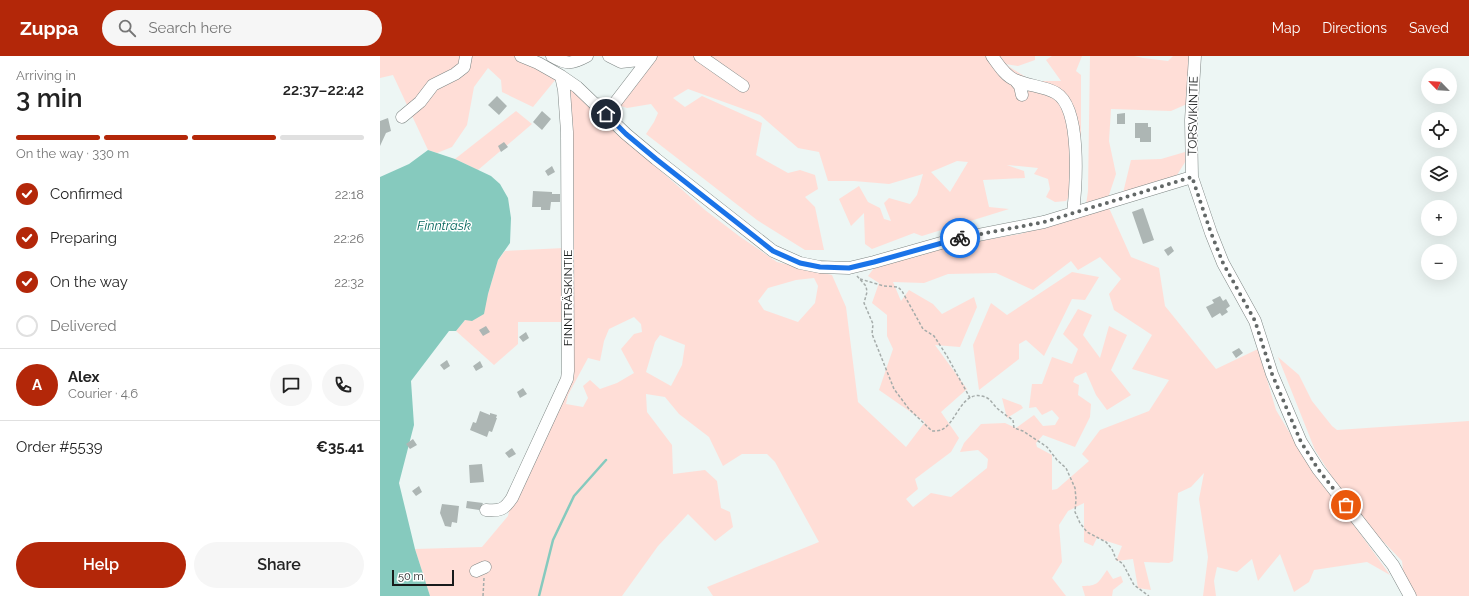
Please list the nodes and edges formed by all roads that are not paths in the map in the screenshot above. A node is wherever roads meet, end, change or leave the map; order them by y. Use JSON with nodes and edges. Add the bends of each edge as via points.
{"nodes":[{"id":1,"x":466,"y":56,"type":"edge"},
{"id":2,"x":521,"y":56,"type":"edge"},
{"id":3,"x":552,"y":56,"type":"edge"},
{"id":4,"x":587,"y":56,"type":"edge"},
{"id":5,"x":609,"y":56,"type":"edge"},
{"id":6,"x":646,"y":56,"type":"edge"},
{"id":7,"x":651,"y":56,"type":"edge"},
{"id":8,"x":700,"y":56,"type":"edge"},
{"id":9,"x":992,"y":56,"type":"edge"},
{"id":10,"x":1195,"y":56,"type":"edge"},
{"id":11,"x":561,"y":76,"type":"junction"},
{"id":12,"x":1015,"y":80,"type":"junction"},
{"id":13,"x":743,"y":86,"type":"dead end"},
{"id":14,"x":1022,"y":95,"type":"dead end"},
{"id":15,"x":596,"y":104,"type":"junction"},
{"id":16,"x":402,"y":117,"type":"dead end"},
{"id":17,"x":1192,"y":177,"type":"junction"},
{"id":18,"x":1073,"y":214,"type":"junction"},
{"id":19,"x":486,"y":510,"type":"dead end"},
{"id":20,"x":1410,"y":596,"type":"edge"}],
"edges":[{"from":1,"to":16,"type":"street","via":[[464,67],[433,85],[420,102]]},
{"from":2,"to":11,"type":"street"},
{"from":3,"to":4,"type":"street","via":[[569,63]]},
{"from":5,"to":6,"type":"street","via":[[621,62],[639,60]]},
{"from":7,"to":15,"type":"street","via":[[615,103],[609,106]]},
{"from":8,"to":13,"type":"street"},
{"from":9,"to":12,"type":"street","via":[[1008,76]]},
{"from":10,"to":17,"type":"street","name":"TORSVIKINTIE","via":[[1191,120]]},
{"from":11,"to":15,"type":"street"},
{"from":11,"to":19,"type":"street","name":"FINNTRÄSKINTIE","via":[[567,132],[567,378],[512,498],[506,506],[496,511]]},
{"from":12,"to":14,"type":"street"},
{"from":12,"to":18,"type":"street","via":[[1055,92],[1065,101],[1072,120],[1076,165]]},
{"from":15,"to":18,"type":"street","via":[[656,159],[773,251],[800,263],[849,268],[948,241]]},
{"from":17,"to":18,"type":"street"},
{"from":17,"to":20,"type":"street","name":"TORSVIKINTIE","via":[[1218,251],[1255,321],[1272,374],[1301,442],[1318,469],[1393,565]]}]}
